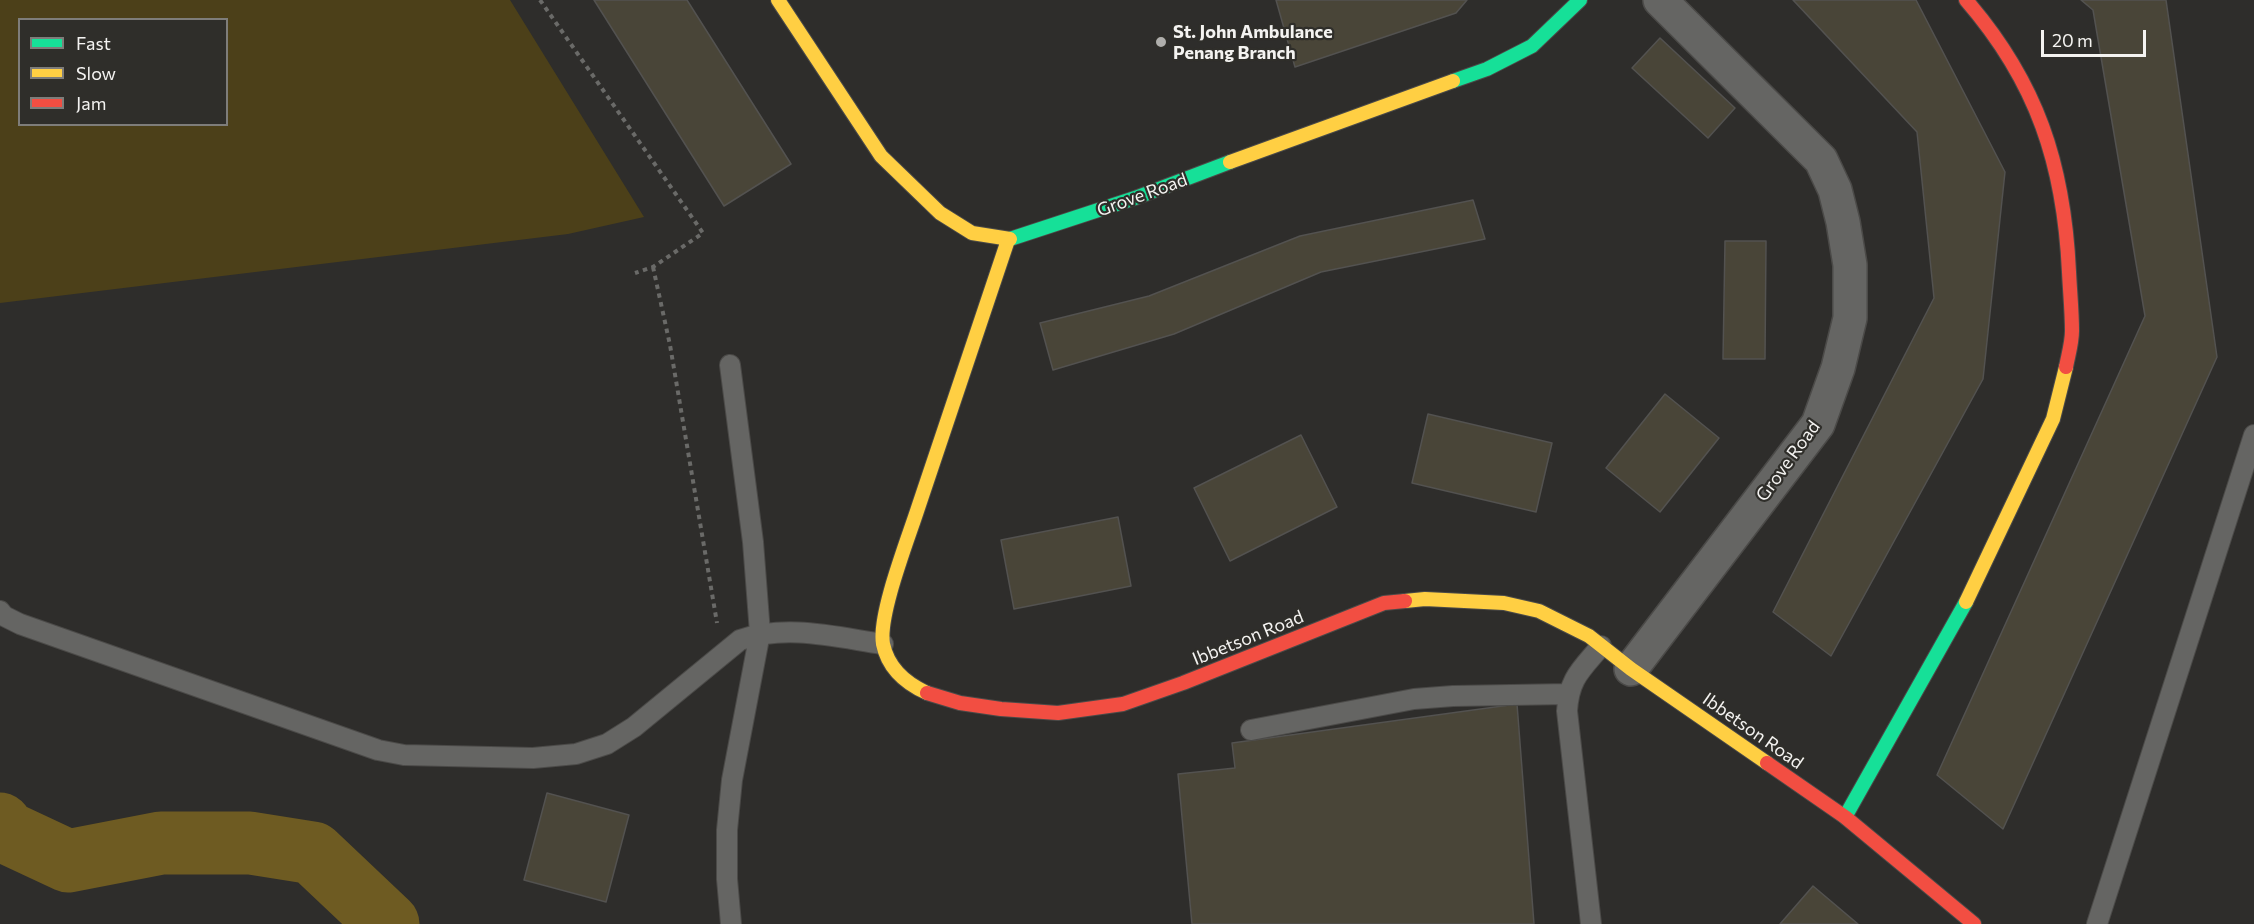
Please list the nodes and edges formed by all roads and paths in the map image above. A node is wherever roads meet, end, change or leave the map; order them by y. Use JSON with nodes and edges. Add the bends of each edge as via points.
{"nodes":[{"id":1,"x":540,"y":0,"type":"edge"},
{"id":2,"x":778,"y":0,"type":"edge"},
{"id":3,"x":1580,"y":0,"type":"edge"},
{"id":4,"x":1660,"y":0,"type":"edge"},
{"id":5,"x":1966,"y":0,"type":"edge"},
{"id":6,"x":1008,"y":240,"type":"junction"},
{"id":7,"x":652,"y":267,"type":"junction"},
{"id":8,"x":635,"y":273,"type":"dead end"},
{"id":9,"x":730,"y":365,"type":"dead end"},
{"id":10,"x":2254,"y":435,"type":"edge"},
{"id":11,"x":0,"y":611,"type":"edge"},
{"id":12,"x":760,"y":633,"type":"junction"},
{"id":13,"x":883,"y":644,"type":"junction"},
{"id":14,"x":1601,"y":646,"type":"junction"},
{"id":15,"x":722,"y":654,"type":"junction"},
{"id":16,"x":1631,"y":669,"type":"junction"},
{"id":17,"x":1568,"y":694,"type":"junction"},
{"id":18,"x":1251,"y":730,"type":"dead end"},
{"id":19,"x":1845,"y":817,"type":"junction"},
{"id":20,"x":731,"y":924,"type":"edge"},
{"id":21,"x":1591,"y":924,"type":"edge"},
{"id":22,"x":1974,"y":924,"type":"edge"},
{"id":23,"x":2097,"y":924,"type":"edge"}],
"edges":[{"from":1,"to":7,"type":"path","via":[[703,233]]},
{"from":2,"to":6,"type":"street","name":"Grove Road","via":[[881,156],[940,213],[972,233]]},
{"from":3,"to":6,"type":"street","name":"Grove Road","via":[[1532,46],[1486,69],[1135,198]]},
{"from":4,"to":16,"type":"street","name":"Grove Road","via":[[1821,160],[1835,190],[1843,222],[1850,264],[1850,318],[1818,424]]},
{"from":5,"to":19,"type":"street","via":[[1990,28],[2042,122],[2057,171],[2068,252],[2072,333],[2053,419],[1980,576]]},
{"from":6,"to":13,"type":"street","name":"Ibbetson Road","via":[[897,571],[882,628]]},
{"from":7,"to":8,"type":"path"},
{"from":7,"to":15,"type":"path","via":[[670,345]]},
{"from":9,"to":12,"type":"lane","via":[[753,542]]},
{"from":10,"to":23,"type":"lane"},
{"from":11,"to":15,"type":"lane","via":[[20,624],[212,693],[378,750],[404,755],[533,758],[576,754],[607,744],[634,727]]},
{"from":12,"to":13,"type":"lane","via":[[789,631]]},
{"from":12,"to":15,"type":"lane","via":[[740,640]]},
{"from":12,"to":20,"type":"lane","via":[[732,780],[727,830]]},
{"from":13,"to":14,"type":"street","name":"Ibbetson Road","via":[[896,672],[912,686],[936,698],[1058,713],[1123,704],[1384,603],[1425,599],[1504,603],[1539,611]]},
{"from":14,"to":16,"type":"street","name":"Ibbetson Road"},
{"from":14,"to":17,"type":"lane","via":[[1573,680]]},
{"from":16,"to":19,"type":"street","name":"Ibbetson Road"},
{"from":17,"to":18,"type":"lane","via":[[1414,699]]},
{"from":17,"to":21,"type":"lane"},
{"from":19,"to":22,"type":"street","name":"Ibbetson Road"}]}
